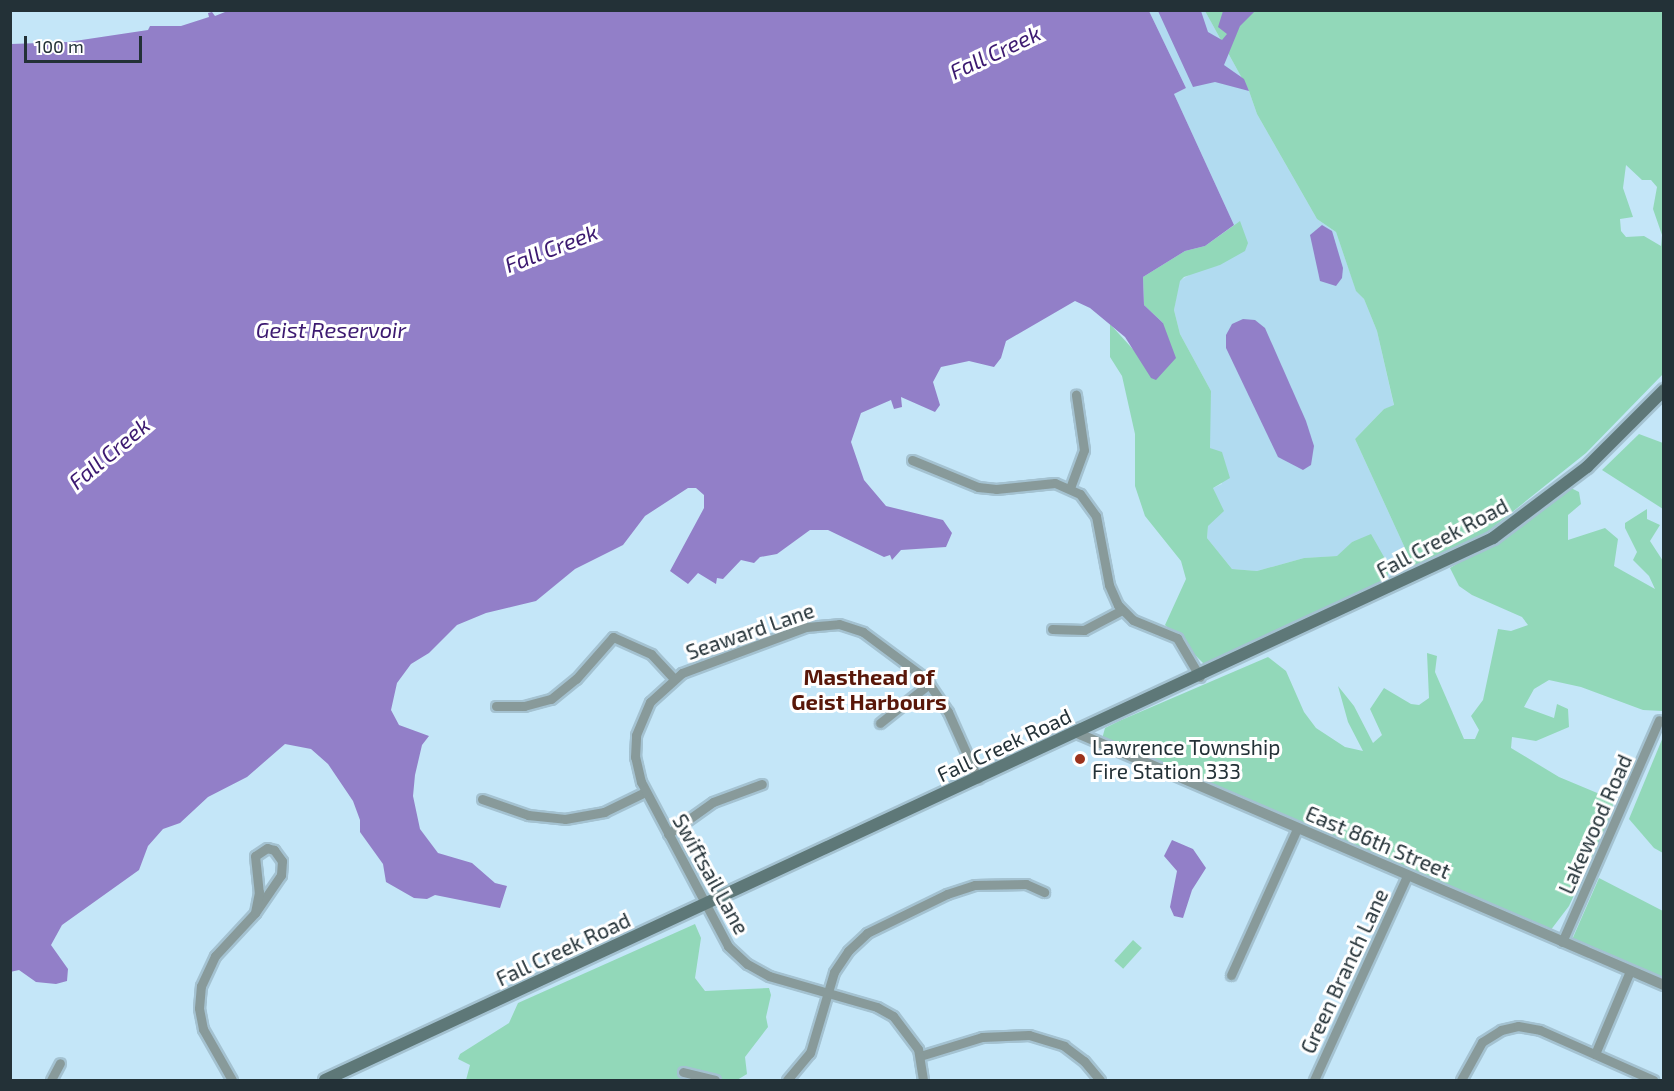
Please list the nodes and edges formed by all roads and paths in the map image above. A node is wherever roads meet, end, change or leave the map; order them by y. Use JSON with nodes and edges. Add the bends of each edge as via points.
{"nodes":[{"id":1,"x":1664,"y":390,"type":"edge"},
{"id":2,"x":1076,"y":394,"type":"dead end"},
{"id":3,"x":912,"y":460,"type":"dead end"},
{"id":4,"x":1070,"y":488,"type":"junction"},
{"id":5,"x":1122,"y":610,"type":"junction"},
{"id":6,"x":1052,"y":629,"type":"dead end"},
{"id":7,"x":1200,"y":677,"type":"junction"},
{"id":8,"x":673,"y":678,"type":"junction"},
{"id":9,"x":929,"y":684,"type":"junction"},
{"id":10,"x":496,"y":706,"type":"dead end"},
{"id":11,"x":1659,"y":720,"type":"dead end"},
{"id":12,"x":880,"y":723,"type":"dead end"},
{"id":13,"x":1077,"y":734,"type":"junction"},
{"id":14,"x":978,"y":779,"type":"junction"},
{"id":15,"x":762,"y":784,"type":"dead end"},
{"id":16,"x":645,"y":792,"type":"junction"},
{"id":17,"x":482,"y":799,"type":"dead end"},
{"id":18,"x":1297,"y":829,"type":"junction"},
{"id":19,"x":668,"y":834,"type":"junction"},
{"id":20,"x":1407,"y":876,"type":"junction"},
{"id":21,"x":1044,"y":892,"type":"dead end"},
{"id":22,"x":705,"y":905,"type":"junction"},
{"id":23,"x":255,"y":914,"type":"junction"},
{"id":24,"x":1562,"y":942,"type":"junction"},
{"id":25,"x":1630,"y":971,"type":"junction"},
{"id":26,"x":1231,"y":975,"type":"dead end"},
{"id":27,"x":1664,"y":985,"type":"edge"},
{"id":28,"x":826,"y":993,"type":"junction"},
{"id":29,"x":1595,"y":1054,"type":"junction"},
{"id":30,"x":920,"y":1056,"type":"junction"},
{"id":31,"x":60,"y":1063,"type":"dead end"},
{"id":32,"x":683,"y":1072,"type":"dead end"},
{"id":33,"x":51,"y":1080,"type":"edge"},
{"id":34,"x":232,"y":1080,"type":"edge"},
{"id":35,"x":325,"y":1080,"type":"edge"},
{"id":36,"x":715,"y":1080,"type":"edge"},
{"id":37,"x":787,"y":1080,"type":"edge"},
{"id":38,"x":923,"y":1080,"type":"edge"},
{"id":39,"x":1100,"y":1080,"type":"edge"},
{"id":40,"x":1314,"y":1080,"type":"edge"},
{"id":41,"x":1461,"y":1080,"type":"edge"},
{"id":42,"x":1653,"y":1080,"type":"edge"}],
"edges":[{"from":1,"to":7,"type":"main road","name":"Fall Creek Road","via":[[1587,467],[1493,538]]},
{"from":2,"to":4,"type":"street","via":[[1084,450]]},
{"from":3,"to":4,"type":"street","via":[[978,487],[996,489],[1046,483]]},
{"from":4,"to":5,"type":"street","via":[[1083,497],[1096,516],[1109,585]]},
{"from":5,"to":6,"type":"street","via":[[1084,630]]},
{"from":5,"to":7,"type":"street","via":[[1133,620],[1177,638]]},
{"from":7,"to":13,"type":"main road","name":"Fall Creek Road"},
{"from":8,"to":9,"type":"street","name":"Seaward Lane","via":[[806,627],[835,623],[863,632],[914,667]]},
{"from":8,"to":10,"type":"street","via":[[651,654],[613,637],[576,679],[551,699],[524,706]]},
{"from":8,"to":16,"type":"street","name":"Swiftsail Lane","via":[[650,702],[638,728],[635,757]]},
{"from":9,"to":12,"type":"street"},
{"from":9,"to":14,"type":"street","name":"Seaward Lane","via":[[948,712]]},
{"from":11,"to":24,"type":"street","name":"Lakewood Road"},
{"from":13,"to":14,"type":"main road","name":"Fall Creek Road"},
{"from":13,"to":18,"type":"street","name":"East 86th Street"},
{"from":14,"to":22,"type":"main road","name":"Fall Creek Road"},
{"from":15,"to":19,"type":"street","via":[[713,802]]},
{"from":16,"to":17,"type":"street","via":[[604,812],[565,819],[532,815]]},
{"from":16,"to":19,"type":"street","name":"Swiftsail Lane"},
{"from":18,"to":20,"type":"street","name":"East 86th Street"},
{"from":18,"to":26,"type":"street"},
{"from":19,"to":22,"type":"street","name":"Swiftsail Lane"},
{"from":20,"to":24,"type":"street","name":"East 86th Street"},
{"from":20,"to":40,"type":"street","name":"Green Branch Lane"},
{"from":21,"to":28,"type":"street","via":[[1026,884],[975,885],[886,922],[848,951]]},
{"from":22,"to":28,"type":"street","name":"Swiftsail Lane","via":[[719,934],[747,964],[777,979]]},
{"from":22,"to":35,"type":"main road","name":"Fall Creek Road"},
{"from":23,"to":23,"type":"street","via":[[281,875],[282,861],[274,850],[267,848],[255,856],[259,892]]},
{"from":23,"to":34,"type":"street","via":[[215,956],[200,993],[203,1029]]},
{"from":24,"to":25,"type":"street","name":"East 86th Street"},
{"from":25,"to":27,"type":"street","name":"East 86th Street"},
{"from":25,"to":29,"type":"street"},
{"from":28,"to":30,"type":"street","name":"Swiftsail Lane","via":[[887,1012],[904,1027]]},
{"from":28,"to":37,"type":"street","via":[[809,1056]]},
{"from":29,"to":41,"type":"street","via":[[1540,1030],[1506,1028],[1478,1047]]},
{"from":29,"to":42,"type":"street"},
{"from":30,"to":38,"type":"street"},
{"from":30,"to":39,"type":"street","via":[[982,1037],[1029,1035],[1064,1046]]},
{"from":31,"to":33,"type":"street"},
{"from":32,"to":36,"type":"street"}]}
